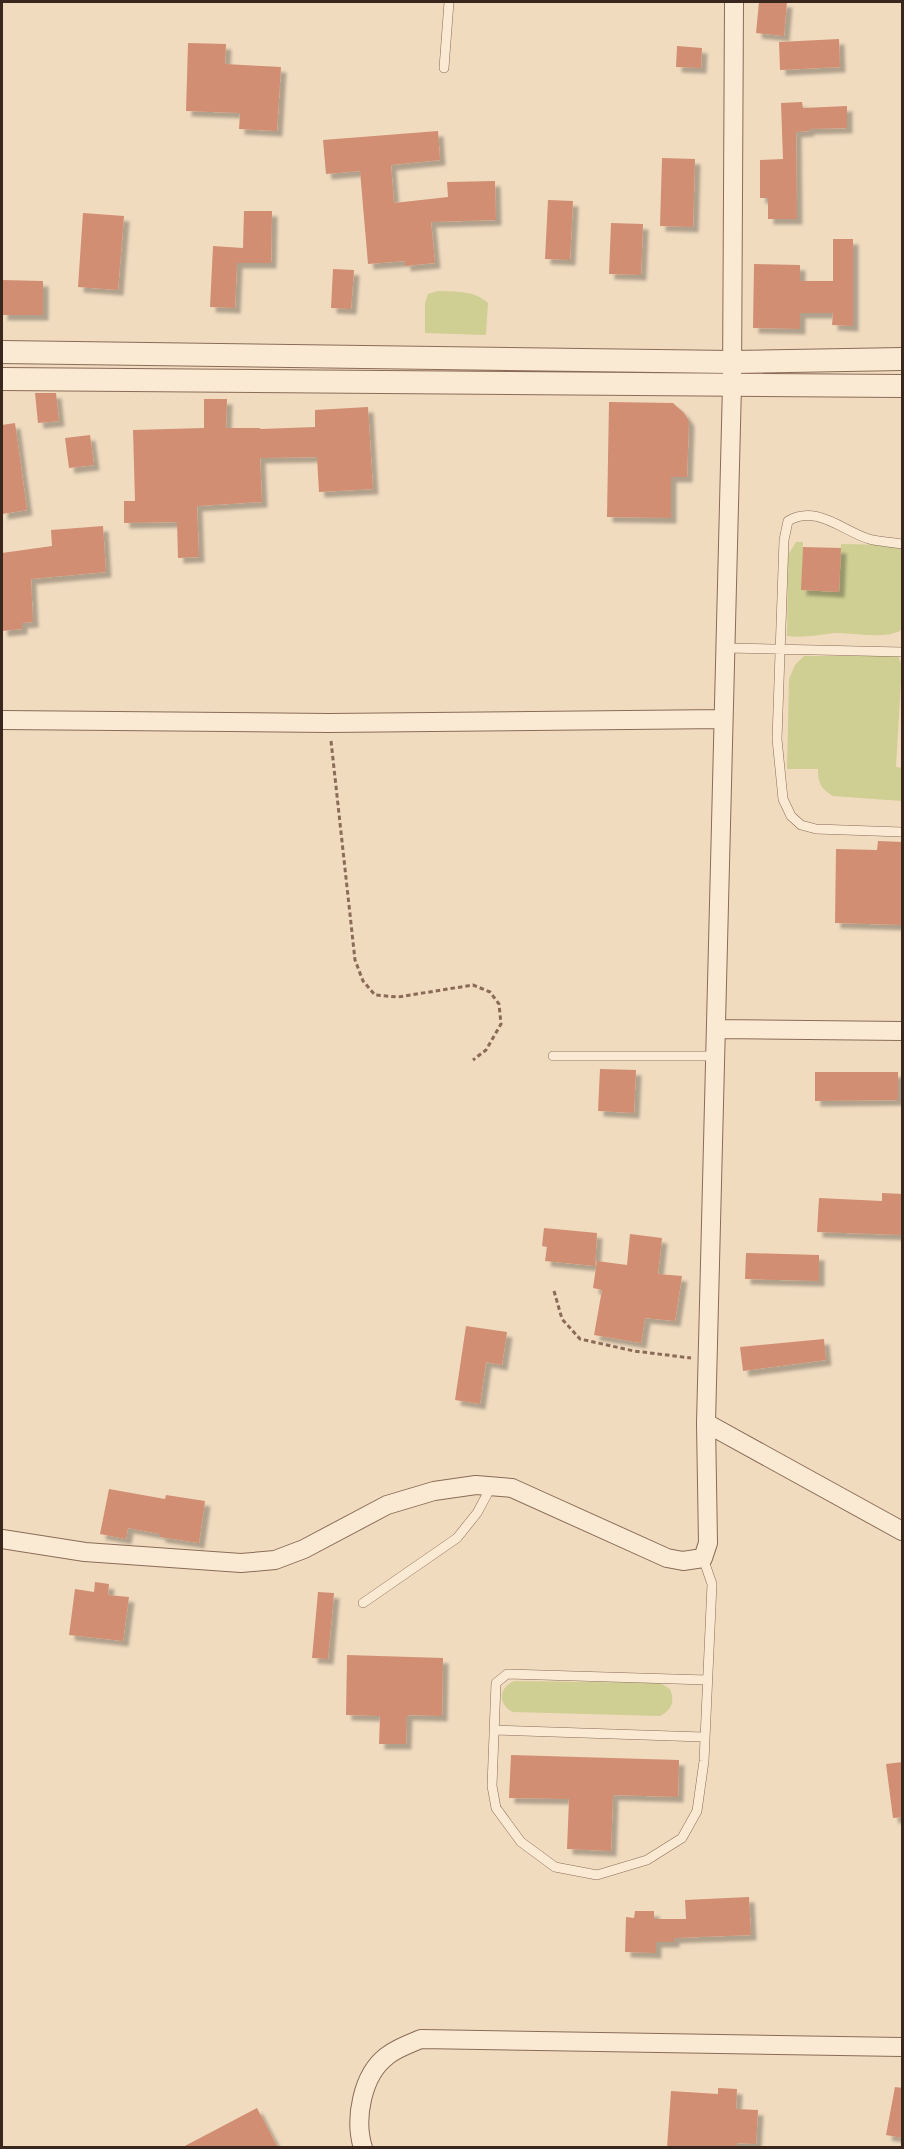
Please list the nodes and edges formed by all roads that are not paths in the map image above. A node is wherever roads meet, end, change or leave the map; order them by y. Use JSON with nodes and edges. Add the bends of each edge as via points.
{"nodes":[{"id":1,"x":449,"y":2,"type":"edge"},
{"id":2,"x":734,"y":2,"type":"edge"},
{"id":3,"x":444,"y":68,"type":"dead end"},
{"id":4,"x":2,"y":352,"type":"edge"},
{"id":5,"x":903,"y":359,"type":"edge"},
{"id":6,"x":731,"y":362,"type":"junction"},
{"id":7,"x":2,"y":379,"type":"edge"},
{"id":8,"x":732,"y":385,"type":"junction"},
{"id":9,"x":903,"y":386,"type":"edge"},
{"id":10,"x":903,"y":544,"type":"edge"},
{"id":11,"x":726,"y":648,"type":"junction"},
{"id":12,"x":779,"y":649,"type":"junction"},
{"id":13,"x":903,"y":652,"type":"edge"},
{"id":14,"x":723,"y":719,"type":"junction"},
{"id":15,"x":2,"y":720,"type":"edge"},
{"id":16,"x":903,"y":832,"type":"edge"},
{"id":17,"x":716,"y":1029,"type":"junction"},
{"id":18,"x":903,"y":1031,"type":"edge"},
{"id":19,"x":553,"y":1056,"type":"dead end"},
{"id":20,"x":716,"y":1056,"type":"junction"},
{"id":21,"x":706,"y":1423,"type":"junction"},
{"id":22,"x":492,"y":1485,"type":"junction"},
{"id":23,"x":903,"y":1531,"type":"edge"},
{"id":24,"x":2,"y":1539,"type":"edge"},
{"id":25,"x":703,"y":1558,"type":"junction"},
{"id":26,"x":363,"y":1603,"type":"dead end"},
{"id":27,"x":707,"y":1680,"type":"junction"},
{"id":28,"x":494,"y":1730,"type":"junction"},
{"id":29,"x":703,"y":1737,"type":"junction"},
{"id":30,"x":903,"y":2047,"type":"edge"},
{"id":31,"x":363,"y":2148,"type":"edge"}],
"edges":[{"from":1,"to":3,"type":"lane"},
{"from":2,"to":6,"type":"street"},
{"from":4,"to":6,"type":"street"},
{"from":5,"to":6,"type":"street"},
{"from":6,"to":8,"type":"street"},
{"from":7,"to":8,"type":"street"},
{"from":8,"to":9,"type":"street"},
{"from":8,"to":11,"type":"street"},
{"from":10,"to":12,"type":"lane","via":[[869,539],[823,518],[805,515],[788,521]]},
{"from":11,"to":12,"type":"lane"},
{"from":11,"to":14,"type":"street"},
{"from":12,"to":13,"type":"lane"},
{"from":12,"to":16,"type":"lane","via":[[777,739],[783,799],[791,816],[801,825],[816,829]]},
{"from":14,"to":15,"type":"street","via":[[329,723]]},
{"from":14,"to":17,"type":"street"},
{"from":17,"to":18,"type":"street"},
{"from":17,"to":20,"type":"street"},
{"from":19,"to":20,"type":"lane"},
{"from":20,"to":21,"type":"street"},
{"from":21,"to":23,"type":"street"},
{"from":21,"to":25,"type":"street","via":[[708,1543]]},
{"from":22,"to":24,"type":"street","via":[[434,1491],[387,1506],[304,1550],[275,1560],[242,1563],[85,1552]]},
{"from":22,"to":25,"type":"street","via":[[512,1488],[667,1558]]},
{"from":22,"to":26,"type":"lane","via":[[457,1538]]},
{"from":25,"to":27,"type":"lane","via":[[712,1584]]},
{"from":27,"to":28,"type":"lane","via":[[507,1674],[496,1683]]},
{"from":27,"to":29,"type":"lane"},
{"from":28,"to":29,"type":"lane"},
{"from":28,"to":29,"type":"lane","via":[[492,1786],[496,1808],[521,1842],[555,1866],[597,1875],[647,1860],[682,1838],[697,1811]]},
{"from":30,"to":31,"type":"street","via":[[421,2039],[385,2057],[366,2083],[360,2112]]}]}
